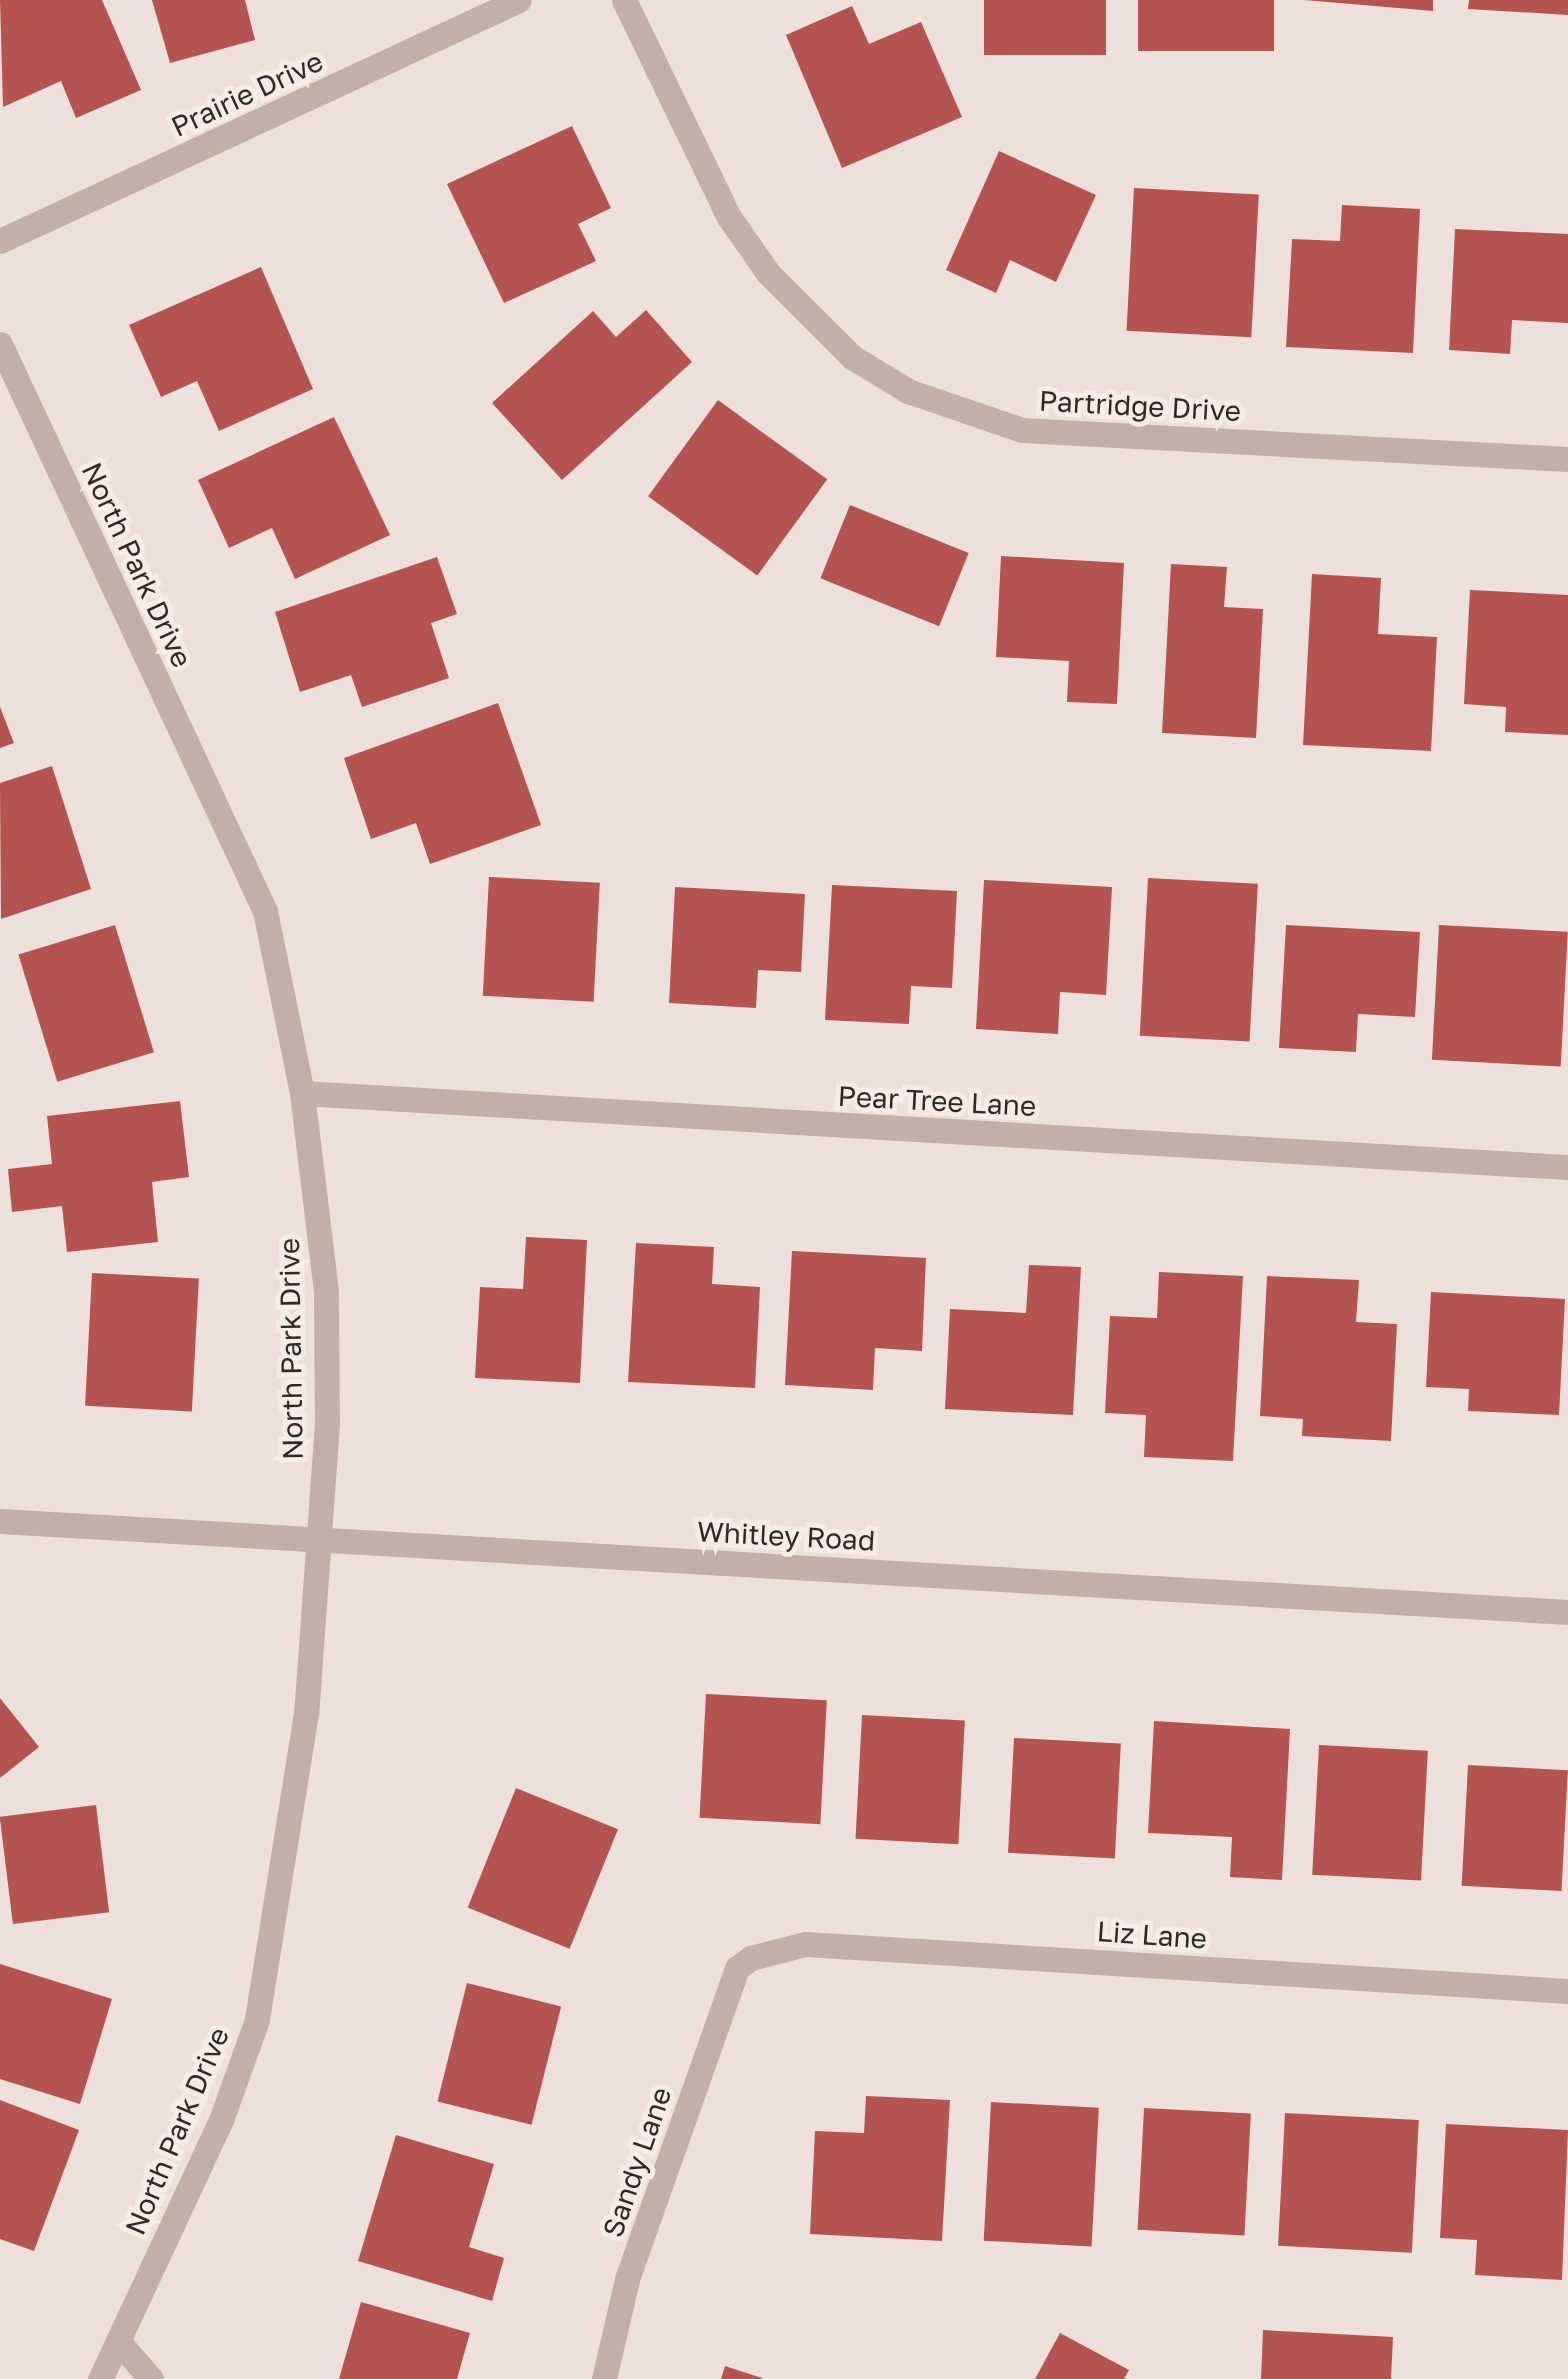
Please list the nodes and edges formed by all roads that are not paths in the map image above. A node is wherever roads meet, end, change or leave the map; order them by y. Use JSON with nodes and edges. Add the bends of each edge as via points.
{"nodes":[{"id":1,"x":519,"y":0,"type":"edge"},
{"id":2,"x":624,"y":0,"type":"edge"},
{"id":3,"x":0,"y":242,"type":"edge"},
{"id":4,"x":0,"y":344,"type":"edge"},
{"id":5,"x":1568,"y":459,"type":"edge"},
{"id":6,"x":302,"y":1094,"type":"junction"},
{"id":7,"x":1568,"y":1167,"type":"edge"},
{"id":8,"x":0,"y":1521,"type":"edge"},
{"id":9,"x":318,"y":1539,"type":"junction"},
{"id":10,"x":1568,"y":1612,"type":"edge"},
{"id":11,"x":737,"y":1968,"type":"joint"},
{"id":12,"x":1568,"y":1991,"type":"edge"},
{"id":13,"x":118,"y":2341,"type":"junction"},
{"id":14,"x":100,"y":2379,"type":"edge"},
{"id":15,"x":151,"y":2379,"type":"edge"},
{"id":16,"x":604,"y":2379,"type":"edge"}],
"edges":[{"from":1,"to":3,"type":"street","name":"Prairie Drive"},
{"from":2,"to":5,"type":"street","name":"Partridge Drive","via":[[729,216],[768,273],[852,357],[908,391],[1022,430]]},
{"from":4,"to":6,"type":"street","name":"North Park Drive","via":[[266,911]]},
{"from":6,"to":7,"type":"street","name":"Pear Tree Lane"},
{"from":6,"to":9,"type":"street","name":"North Park Drive","via":[[326,1292],[328,1423]]},
{"from":8,"to":9,"type":"street","name":"Whitley Road"},
{"from":9,"to":10,"type":"street","name":"Whitley Road"},
{"from":9,"to":13,"type":"street","name":"North Park Drive","via":[[306,1713],[257,2020],[221,2120]]},
{"from":11,"to":12,"type":"street","name":"Liz Lane","via":[[750,1958],[806,1944]]},
{"from":11,"to":16,"type":"street","name":"Sandy Lane","via":[[627,2280]]},
{"from":13,"to":14,"type":"street","name":"North Park Drive"},
{"from":13,"to":15,"type":"street"}]}
